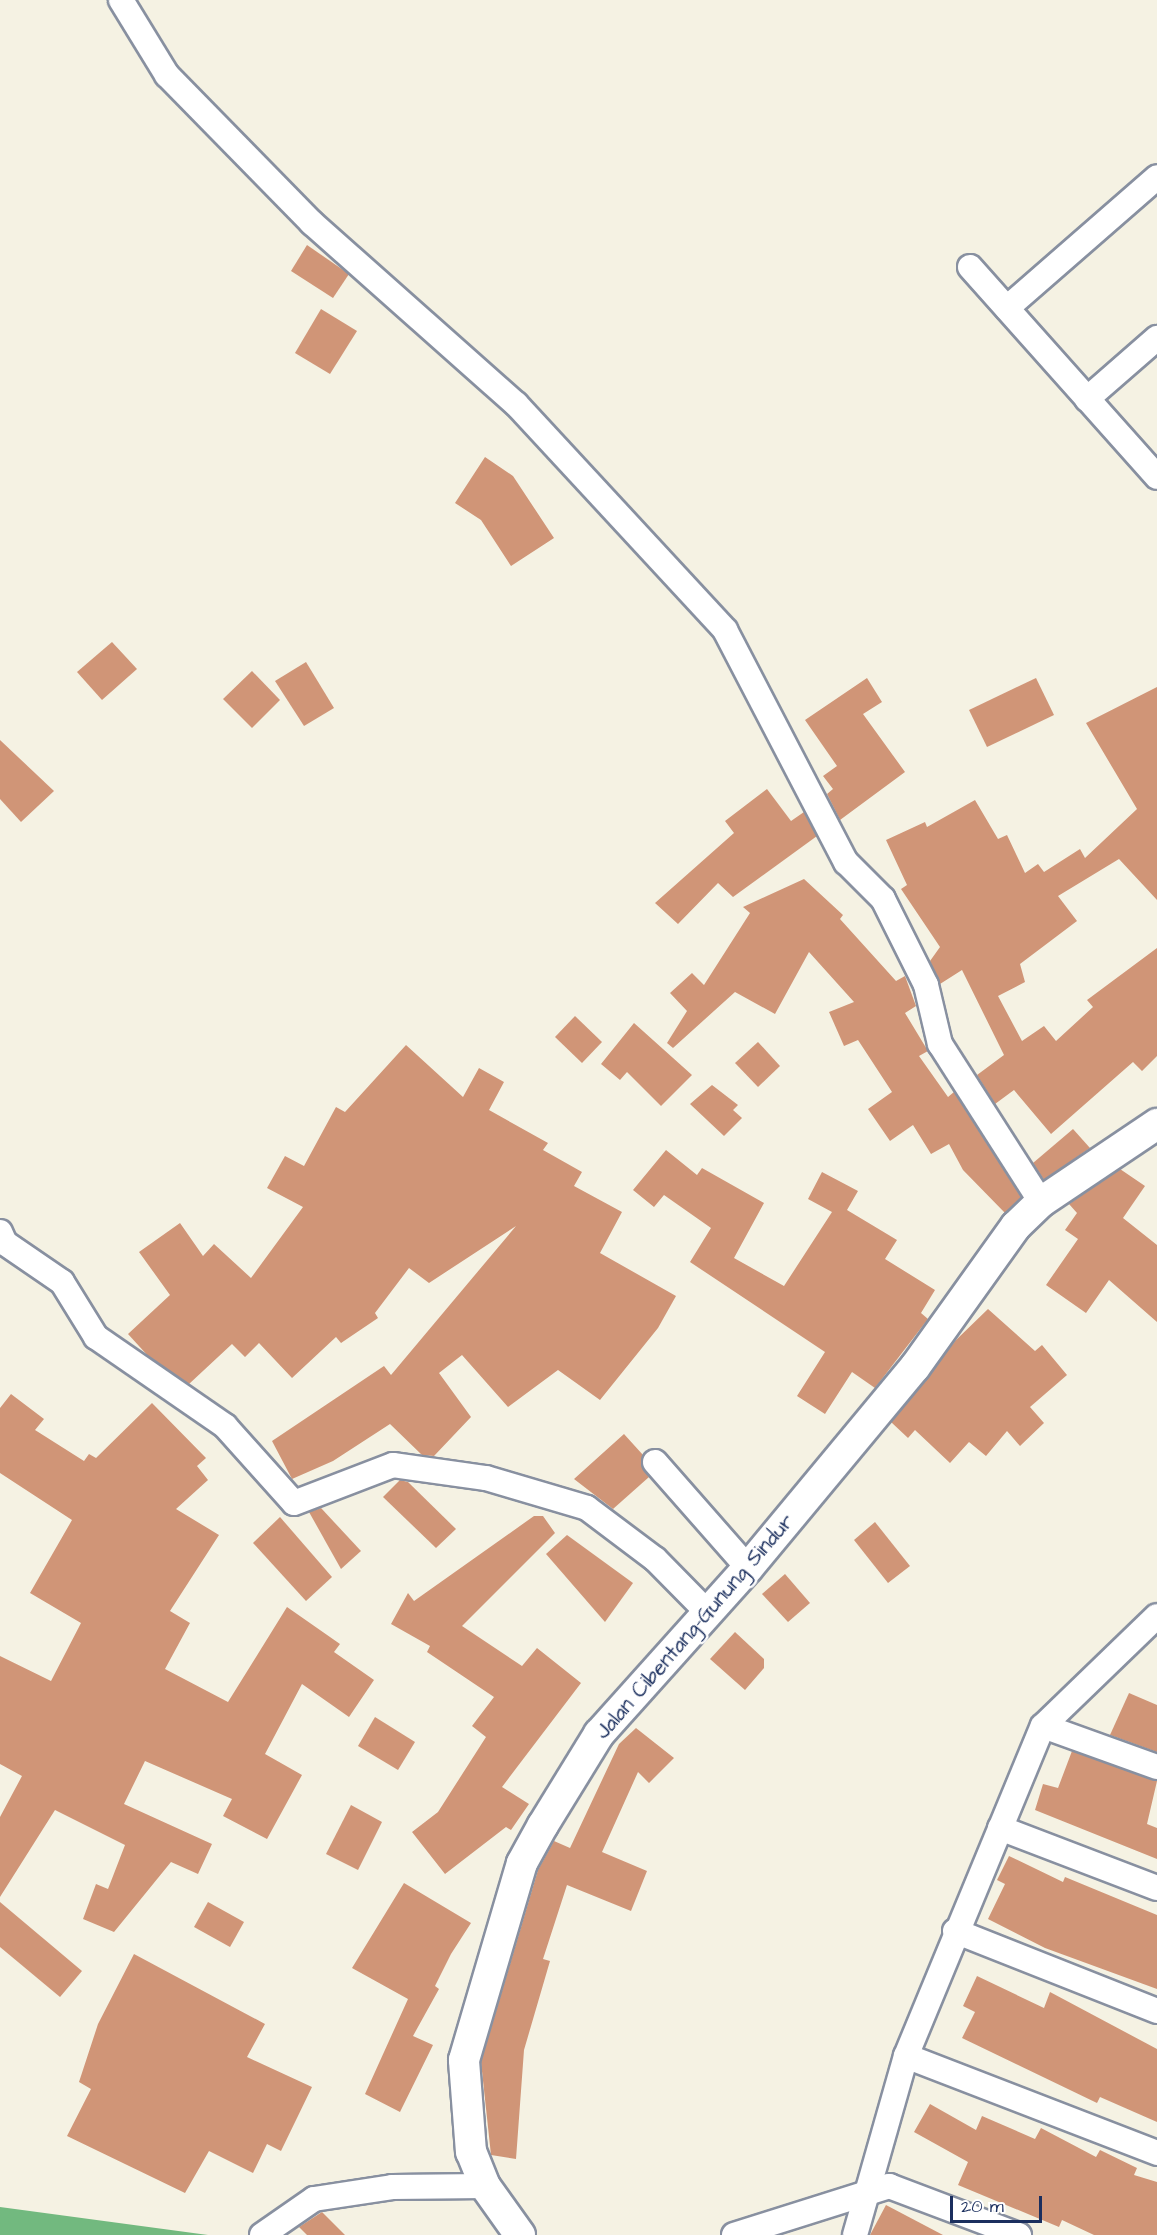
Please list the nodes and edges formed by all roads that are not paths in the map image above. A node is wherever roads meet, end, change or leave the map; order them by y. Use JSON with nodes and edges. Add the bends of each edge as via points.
{"nodes":[{"id":1,"x":121,"y":0,"type":"edge"},
{"id":2,"x":1157,"y":177,"type":"edge"},
{"id":3,"x":970,"y":267,"type":"dead end"},
{"id":4,"x":1007,"y":308,"type":"junction"},
{"id":5,"x":1157,"y":338,"type":"edge"},
{"id":6,"x":1088,"y":399,"type":"junction"},
{"id":7,"x":1157,"y":477,"type":"edge"},
{"id":8,"x":1157,"y":1125,"type":"edge"},
{"id":9,"x":1041,"y":1202,"type":"junction"},
{"id":10,"x":0,"y":1232,"type":"edge"},
{"id":11,"x":656,"y":1462,"type":"dead end"},
{"id":12,"x":748,"y":1568,"type":"junction"},
{"id":13,"x":708,"y":1613,"type":"junction"},
{"id":14,"x":1153,"y":1624,"type":"edge"},
{"id":15,"x":1044,"y":1726,"type":"junction"},
{"id":16,"x":1157,"y":1767,"type":"edge"},
{"id":17,"x":1000,"y":1828,"type":"junction"},
{"id":18,"x":1157,"y":1888,"type":"edge"},
{"id":19,"x":955,"y":1931,"type":"junction"},
{"id":20,"x":1157,"y":2011,"type":"edge"},
{"id":21,"x":906,"y":2056,"type":"junction"},
{"id":22,"x":1157,"y":2153,"type":"edge"},
{"id":23,"x":485,"y":2186,"type":"junction"},
{"id":24,"x":870,"y":2191,"type":"junction"},
{"id":25,"x":262,"y":2235,"type":"edge"},
{"id":26,"x":520,"y":2235,"type":"edge"},
{"id":27,"x":734,"y":2235,"type":"edge"},
{"id":28,"x":855,"y":2235,"type":"edge"},
{"id":29,"x":1020,"y":2235,"type":"edge"}],
"edges":[{"from":1,"to":9,"type":"street","via":[[167,75],[312,223],[516,404],[725,630],[846,862],[883,899],[926,986],[940,1044]]},
{"from":2,"to":4,"type":"street"},
{"from":3,"to":4,"type":"street"},
{"from":4,"to":6,"type":"street"},
{"from":5,"to":6,"type":"street"},
{"from":6,"to":7,"type":"street"},
{"from":8,"to":9,"type":"street","name":"Jalan Cibentang–Gunung Sindur"},
{"from":9,"to":12,"type":"street","name":"Jalan Cibentang–Gunung Sindur","via":[[1016,1226],[915,1367]]},
{"from":10,"to":13,"type":"street","via":[[5,1243],[62,1282],[96,1337],[225,1426],[294,1503],[393,1465],[486,1478],[587,1508],[655,1559]]},
{"from":11,"to":12,"type":"street"},
{"from":12,"to":13,"type":"street","name":"Jalan Cibentang–Gunung Sindur"},
{"from":13,"to":23,"type":"street","name":"Jalan Cibentang–Gunung Sindur","via":[[599,1734],[522,1863],[464,2060],[471,2152]]},
{"from":14,"to":15,"type":"street"},
{"from":15,"to":16,"type":"street"},
{"from":15,"to":17,"type":"street"},
{"from":17,"to":18,"type":"street"},
{"from":17,"to":19,"type":"street"},
{"from":19,"to":20,"type":"street"},
{"from":19,"to":21,"type":"street"},
{"from":21,"to":22,"type":"street"},
{"from":21,"to":24,"type":"street"},
{"from":23,"to":25,"type":"street","via":[[392,2187],[314,2199]]},
{"from":23,"to":26,"type":"street","name":"Jalan Cibentang–Gunung Sindur"},
{"from":24,"to":27,"type":"street"},
{"from":24,"to":28,"type":"street"},
{"from":24,"to":29,"type":"street","via":[[889,2186]]}]}
